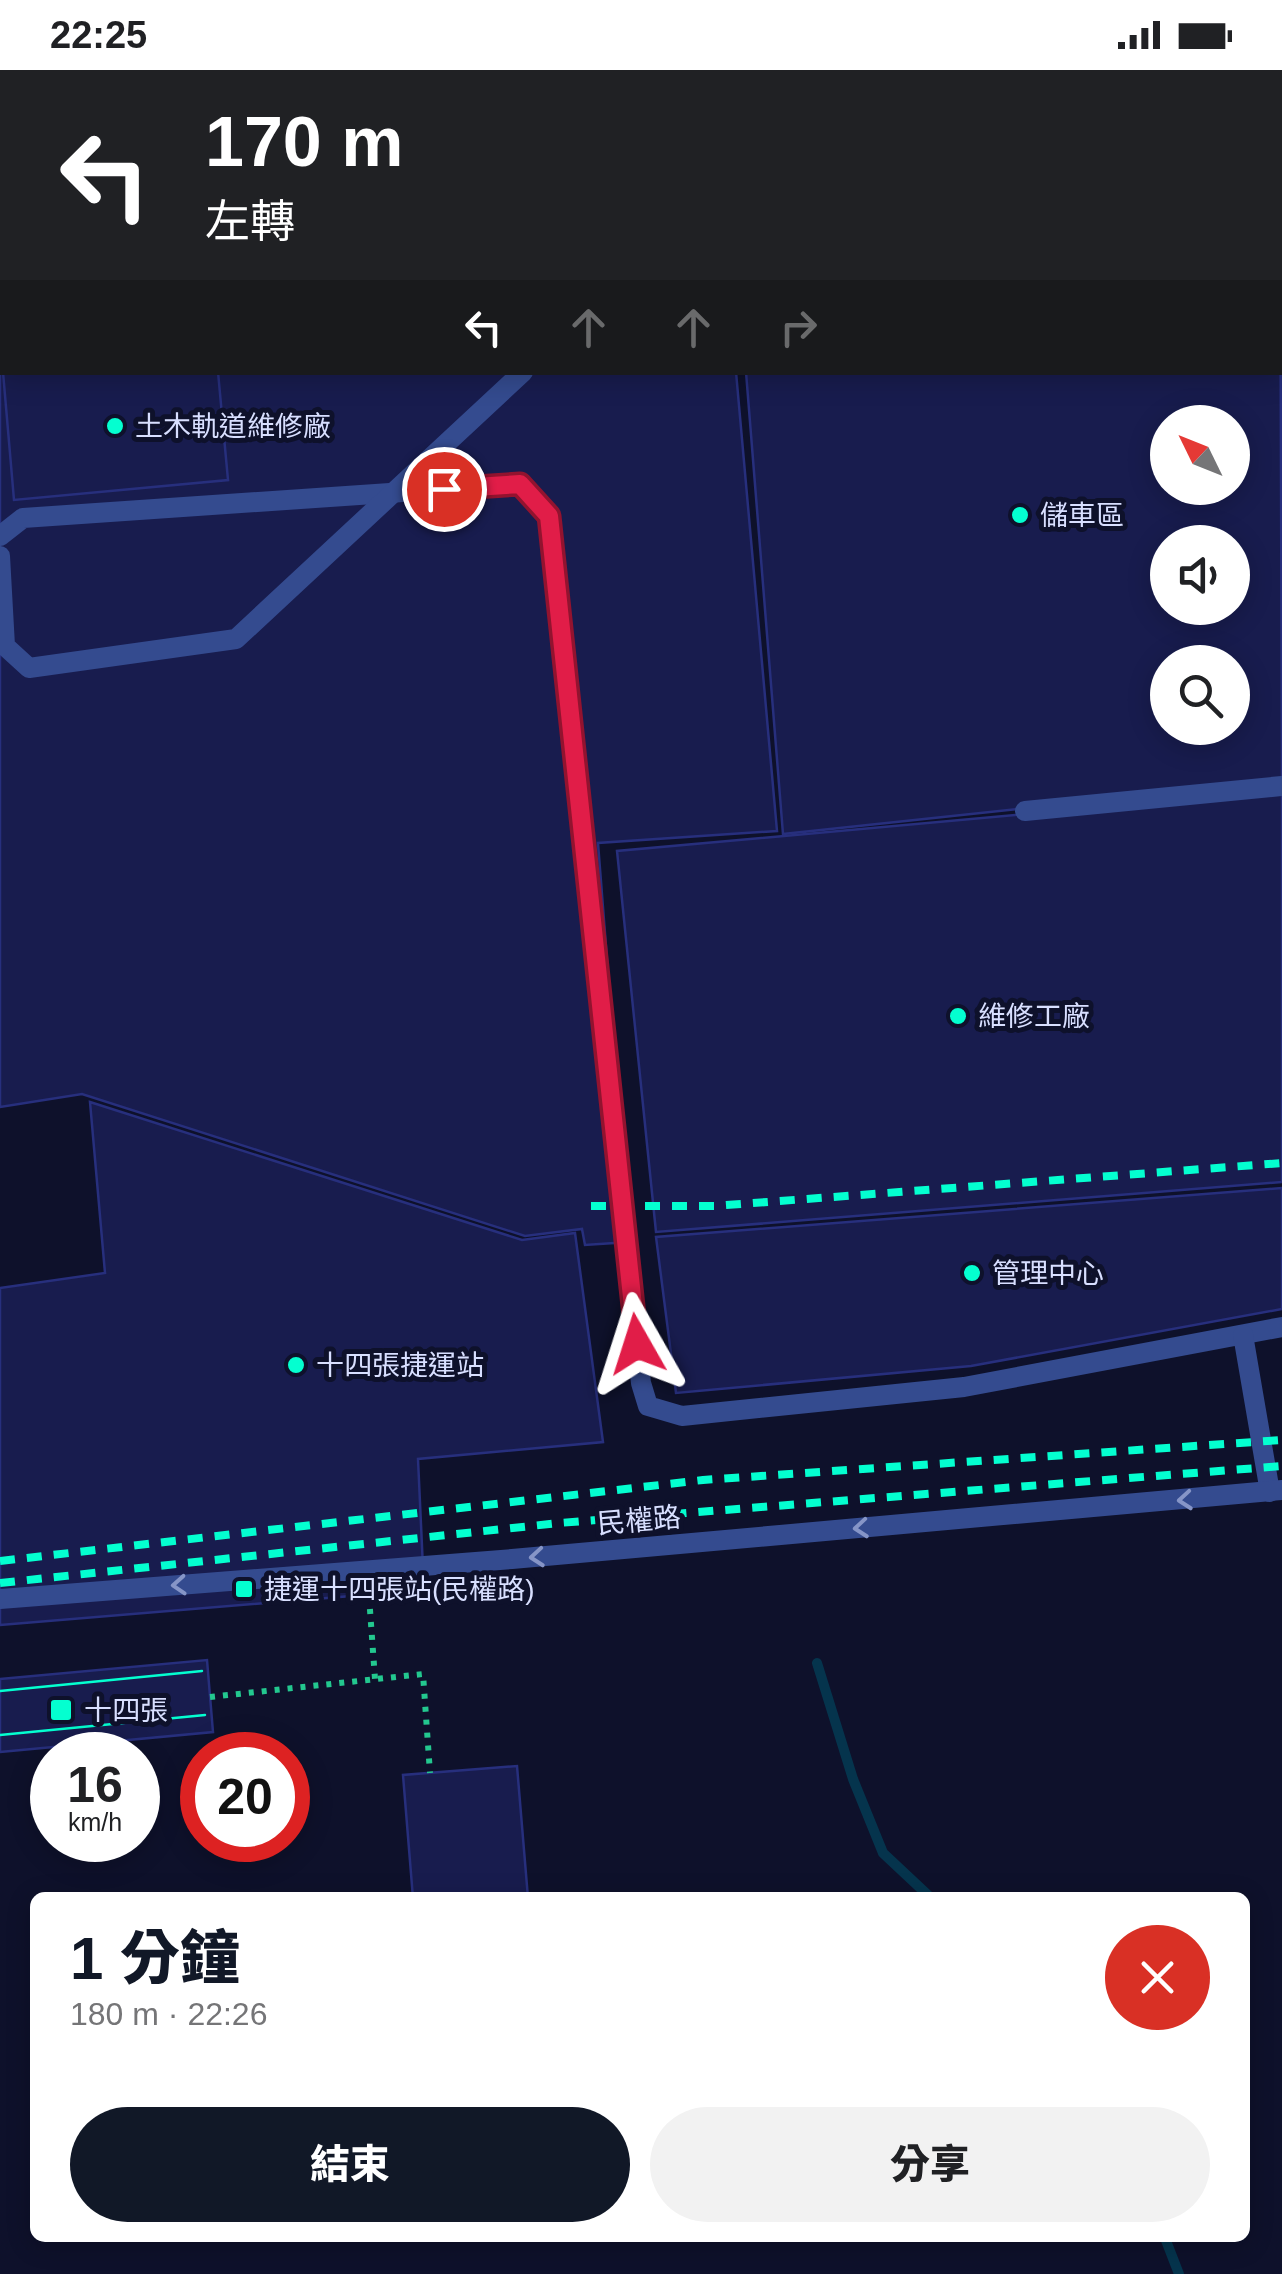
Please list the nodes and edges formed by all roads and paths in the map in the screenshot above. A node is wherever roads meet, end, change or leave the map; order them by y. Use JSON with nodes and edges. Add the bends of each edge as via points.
{"nodes":[{"id":1,"x":520,"y":375,"type":"edge"},
{"id":2,"x":0,"y":536,"type":"edge"},
{"id":3,"x":0,"y":556,"type":"edge"},
{"id":4,"x":1282,"y":786,"type":"edge"},
{"id":5,"x":1025,"y":812,"type":"dead end"},
{"id":6,"x":1282,"y":1327,"type":"edge"},
{"id":7,"x":1242,"y":1335,"type":"junction"},
{"id":8,"x":1276,"y":1491,"type":"edge"},
{"id":9,"x":368,"y":1594,"type":"dead end"},
{"id":10,"x":0,"y":1599,"type":"edge"},
{"id":11,"x":375,"y":1679,"type":"junction"},
{"id":12,"x":210,"y":1697,"type":"dead end"},
{"id":13,"x":430,"y":1773,"type":"dead end"}],
"edges":[{"from":1,"to":3,"type":"lane","via":[[236,638],[29,668],[5,646]]},
{"from":2,"to":7,"type":"lane","via":[[24,518],[520,484],[549,516],[648,1406],[682,1416],[964,1386]]},
{"from":4,"to":5,"type":"lane"},
{"from":6,"to":7,"type":"lane"},
{"from":7,"to":8,"type":"lane"},
{"from":8,"to":10,"type":"lane","name":"民權路","one_way":true},
{"from":9,"to":11,"type":"path"},
{"from":11,"to":12,"type":"path"},
{"from":11,"to":13,"type":"path","via":[[424,1674]]}]}
